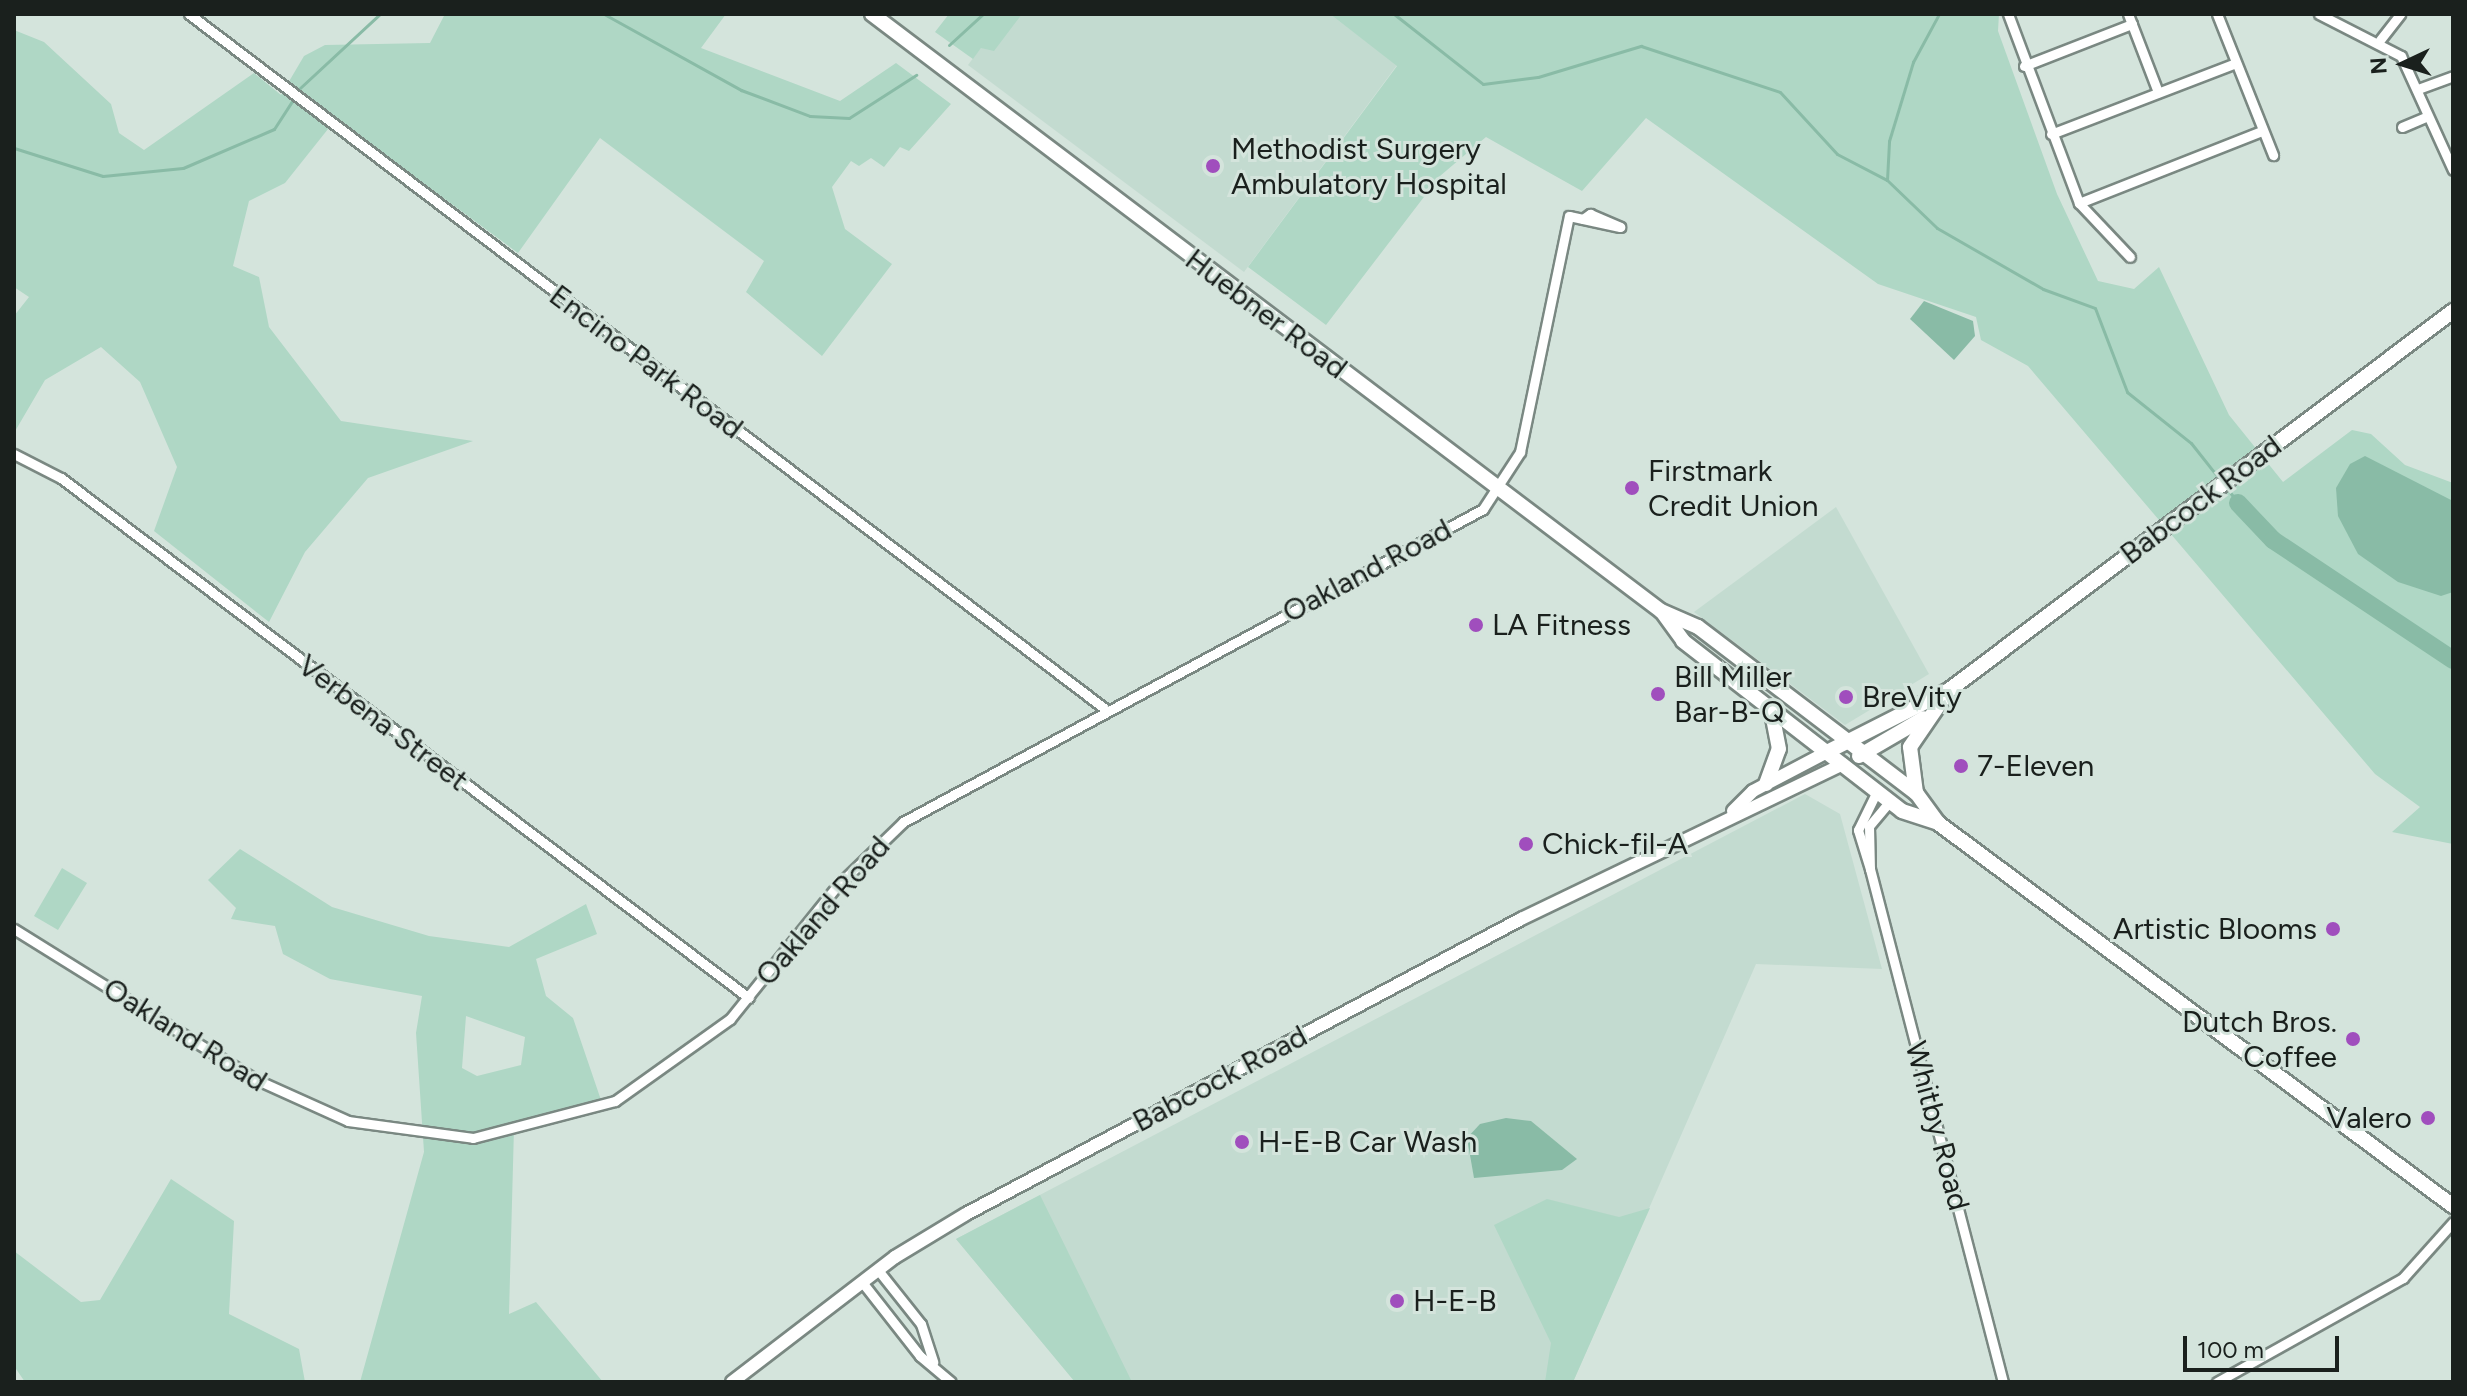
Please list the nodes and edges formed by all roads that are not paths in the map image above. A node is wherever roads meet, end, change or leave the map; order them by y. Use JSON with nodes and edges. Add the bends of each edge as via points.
{"nodes":[{"id":1,"x":189,"y":14,"type":"edge"},
{"id":2,"x":872,"y":14,"type":"edge"},
{"id":3,"x":2008,"y":14,"type":"edge"},
{"id":4,"x":2217,"y":14,"type":"edge"},
{"id":5,"x":2319,"y":14,"type":"edge"},
{"id":6,"x":2400,"y":14,"type":"edge"},
{"id":7,"x":2130,"y":19,"type":"edge"},
{"id":8,"x":2380,"y":40,"type":"junction"},
{"id":9,"x":2236,"y":63,"type":"junction"},
{"id":10,"x":2024,"y":66,"type":"junction"},
{"id":11,"x":2453,"y":76,"type":"edge"},
{"id":12,"x":2418,"y":89,"type":"junction"},
{"id":13,"x":2158,"y":92,"type":"junction"},
{"id":14,"x":2426,"y":117,"type":"junction"},
{"id":15,"x":2402,"y":127,"type":"dead end"},
{"id":16,"x":2262,"y":131,"type":"junction"},
{"id":17,"x":2051,"y":134,"type":"junction"},
{"id":18,"x":2273,"y":155,"type":"dead end"},
{"id":19,"x":2453,"y":170,"type":"edge"},
{"id":20,"x":2079,"y":203,"type":"junction"},
{"id":21,"x":1583,"y":219,"type":"dead end"},
{"id":22,"x":2130,"y":257,"type":"dead end"},
{"id":23,"x":2453,"y":311,"type":"edge"},
{"id":24,"x":14,"y":454,"type":"edge"},
{"id":25,"x":1499,"y":491,"type":"junction"},
{"id":26,"x":1661,"y":611,"type":"junction"},
{"id":27,"x":1949,"y":690,"type":"junction"},
{"id":28,"x":1770,"y":707,"type":"junction"},
{"id":29,"x":1104,"y":708,"type":"junction"},
{"id":30,"x":1931,"y":714,"type":"junction"},
{"id":31,"x":1848,"y":741,"type":"junction"},
{"id":32,"x":1827,"y":752,"type":"junction"},
{"id":33,"x":1864,"y":753,"type":"junction"},
{"id":34,"x":1843,"y":764,"type":"junction"},
{"id":35,"x":1766,"y":784,"type":"junction"},
{"id":36,"x":1877,"y":791,"type":"junction"},
{"id":37,"x":1917,"y":794,"type":"junction"},
{"id":38,"x":1890,"y":801,"type":"junction"},
{"id":39,"x":1732,"y":813,"type":"junction"},
{"id":40,"x":1938,"y":823,"type":"junction"},
{"id":41,"x":1870,"y":869,"type":"junction"},
{"id":42,"x":14,"y":929,"type":"edge"},
{"id":43,"x":749,"y":998,"type":"junction"},
{"id":44,"x":2453,"y":1206,"type":"edge"},
{"id":45,"x":2453,"y":1222,"type":"edge"},
{"id":46,"x":878,"y":1270,"type":"junction"},
{"id":47,"x":862,"y":1282,"type":"junction"},
{"id":48,"x":933,"y":1362,"type":"junction"},
{"id":49,"x":732,"y":1382,"type":"edge"},
{"id":50,"x":951,"y":1382,"type":"edge"},
{"id":51,"x":2003,"y":1382,"type":"edge"},
{"id":52,"x":2217,"y":1382,"type":"edge"}],
"edges":[{"from":1,"to":29,"type":"street","name":"Encino Park Road"},
{"from":2,"to":25,"type":"main road","name":"Huebner Road"},
{"from":3,"to":10,"type":"street"},
{"from":4,"to":9,"type":"street"},
{"from":5,"to":8,"type":"street"},
{"from":6,"to":8,"type":"street"},
{"from":7,"to":10,"type":"street"},
{"from":7,"to":13,"type":"street"},
{"from":8,"to":12,"type":"street","via":[[2409,66]]},
{"from":9,"to":13,"type":"street"},
{"from":9,"to":16,"type":"street"},
{"from":10,"to":17,"type":"street"},
{"from":11,"to":12,"type":"street"},
{"from":12,"to":14,"type":"street"},
{"from":13,"to":17,"type":"street"},
{"from":14,"to":15,"type":"street"},
{"from":14,"to":19,"type":"street"},
{"from":16,"to":18,"type":"street"},
{"from":16,"to":20,"type":"street"},
{"from":17,"to":20,"type":"street"},
{"from":20,"to":22,"type":"street"},
{"from":21,"to":25,"type":"street","name":"Oakland Road","via":[[1569,216],[1520,452]]},
{"from":23,"to":27,"type":"main road","name":"Babcock Road"},
{"from":24,"to":43,"type":"street","name":"Verbena Street","via":[[61,478]]},
{"from":25,"to":26,"type":"main road","name":"Huebner Road"},
{"from":25,"to":29,"type":"street","name":"Oakland Road","via":[[1477,513]]},
{"from":26,"to":28,"type":"main road","name":"Huebner Road","via":[[1683,641]]},
{"from":26,"to":31,"type":"main road","name":"Huebner Road","via":[[1698,627]]},
{"from":27,"to":30,"type":"main road","name":"Babcock Road"},
{"from":27,"to":31,"type":"main road","name":"Babcock Road"},
{"from":28,"to":32,"type":"main road","name":"Huebner Road"},
{"from":28,"to":35,"type":"main road","via":[[1779,749]]},
{"from":29,"to":43,"type":"street","name":"Oakland Road","via":[[893,830],[836,887]]},
{"from":30,"to":33,"type":"main road","name":"Babcock Road"},
{"from":30,"to":37,"type":"main road","via":[[1910,747]]},
{"from":31,"to":32,"type":"main road","name":"Babcock Road"},
{"from":31,"to":33,"type":"main road","name":"Huebner Road"},
{"from":32,"to":34,"type":"main road","name":"Huebner Road"},
{"from":32,"to":35,"type":"main road","name":"Babcock Road"},
{"from":33,"to":34,"type":"main road","name":"Babcock Road"},
{"from":33,"to":37,"type":"main road","name":"Huebner Road"},
{"from":34,"to":36,"type":"main road","name":"Huebner Road"},
{"from":34,"to":39,"type":"main road","name":"Babcock Road"},
{"from":35,"to":39,"type":"main road","name":"Babcock Road"},
{"from":36,"to":38,"type":"main road","name":"Huebner Road"},
{"from":36,"to":41,"type":"street","name":"Whitby Road","via":[[1858,830]]},
{"from":37,"to":40,"type":"main road","name":"Huebner Road"},
{"from":38,"to":40,"type":"main road","name":"Huebner Road"},
{"from":38,"to":41,"type":"street","name":"Whitby Road","via":[[1869,826]]},
{"from":39,"to":46,"type":"main road","name":"Babcock Road","via":[[1046,1171]]},
{"from":40,"to":44,"type":"main road","name":"Huebner Road"},
{"from":41,"to":51,"type":"street","name":"Whitby Road"},
{"from":42,"to":43,"type":"street","name":"Oakland Road","via":[[279,1093],[348,1121],[438,1137],[509,1133],[615,1101],[697,1048]]},
{"from":45,"to":52,"type":"street","via":[[2403,1278]]},
{"from":46,"to":47,"type":"main road","name":"Babcock Road"},
{"from":46,"to":48,"type":"street","via":[[921,1324]]},
{"from":47,"to":48,"type":"street","via":[[920,1356]]},
{"from":47,"to":49,"type":"main road","name":"Babcock Road"},
{"from":48,"to":50,"type":"street"}]}
